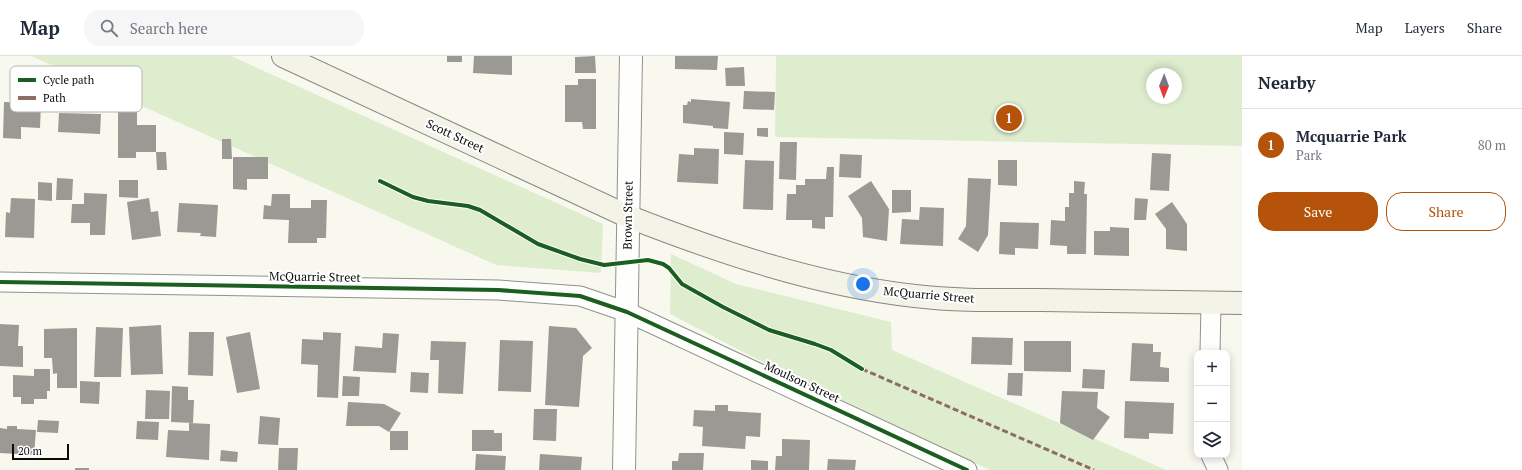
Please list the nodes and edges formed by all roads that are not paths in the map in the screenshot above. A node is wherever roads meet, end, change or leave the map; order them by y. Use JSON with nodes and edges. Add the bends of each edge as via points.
{"nodes":[{"id":1,"x":283,"y":56,"type":"edge"},
{"id":2,"x":631,"y":56,"type":"edge"},
{"id":3,"x":627,"y":216,"type":"junction"},
{"id":4,"x":0,"y":282,"type":"edge"},
{"id":5,"x":1211,"y":303,"type":"junction"},
{"id":6,"x":1242,"y":303,"type":"edge"},
{"id":7,"x":627,"y":312,"type":"junction"},
{"id":8,"x":1210,"y":350,"type":"edge"},
{"id":9,"x":1212,"y":458,"type":"edge"},
{"id":10,"x":624,"y":470,"type":"edge"},
{"id":11,"x":967,"y":470,"type":"edge"},
{"id":12,"x":1218,"y":470,"type":"edge"}],
"edges":[{"from":1,"to":3,"type":"main road","name":"Scott Street"},
{"from":2,"to":3,"type":"street","name":"Brown Street"},
{"from":3,"to":5,"type":"main road","name":"McQuarrie Street","via":[[730,253],[829,280],[888,292],[972,299]]},
{"from":3,"to":7,"type":"street","name":"Brown Street"},
{"from":4,"to":7,"type":"street","name":"McQuarrie Street","via":[[532,291],[580,296]]},
{"from":5,"to":6,"type":"main road","name":"McQuarrie Street"},
{"from":5,"to":8,"type":"street"},
{"from":7,"to":10,"type":"street","name":"Brown Street"},
{"from":7,"to":11,"type":"street","name":"Moulson Street"},
{"from":9,"to":12,"type":"street"}]}
